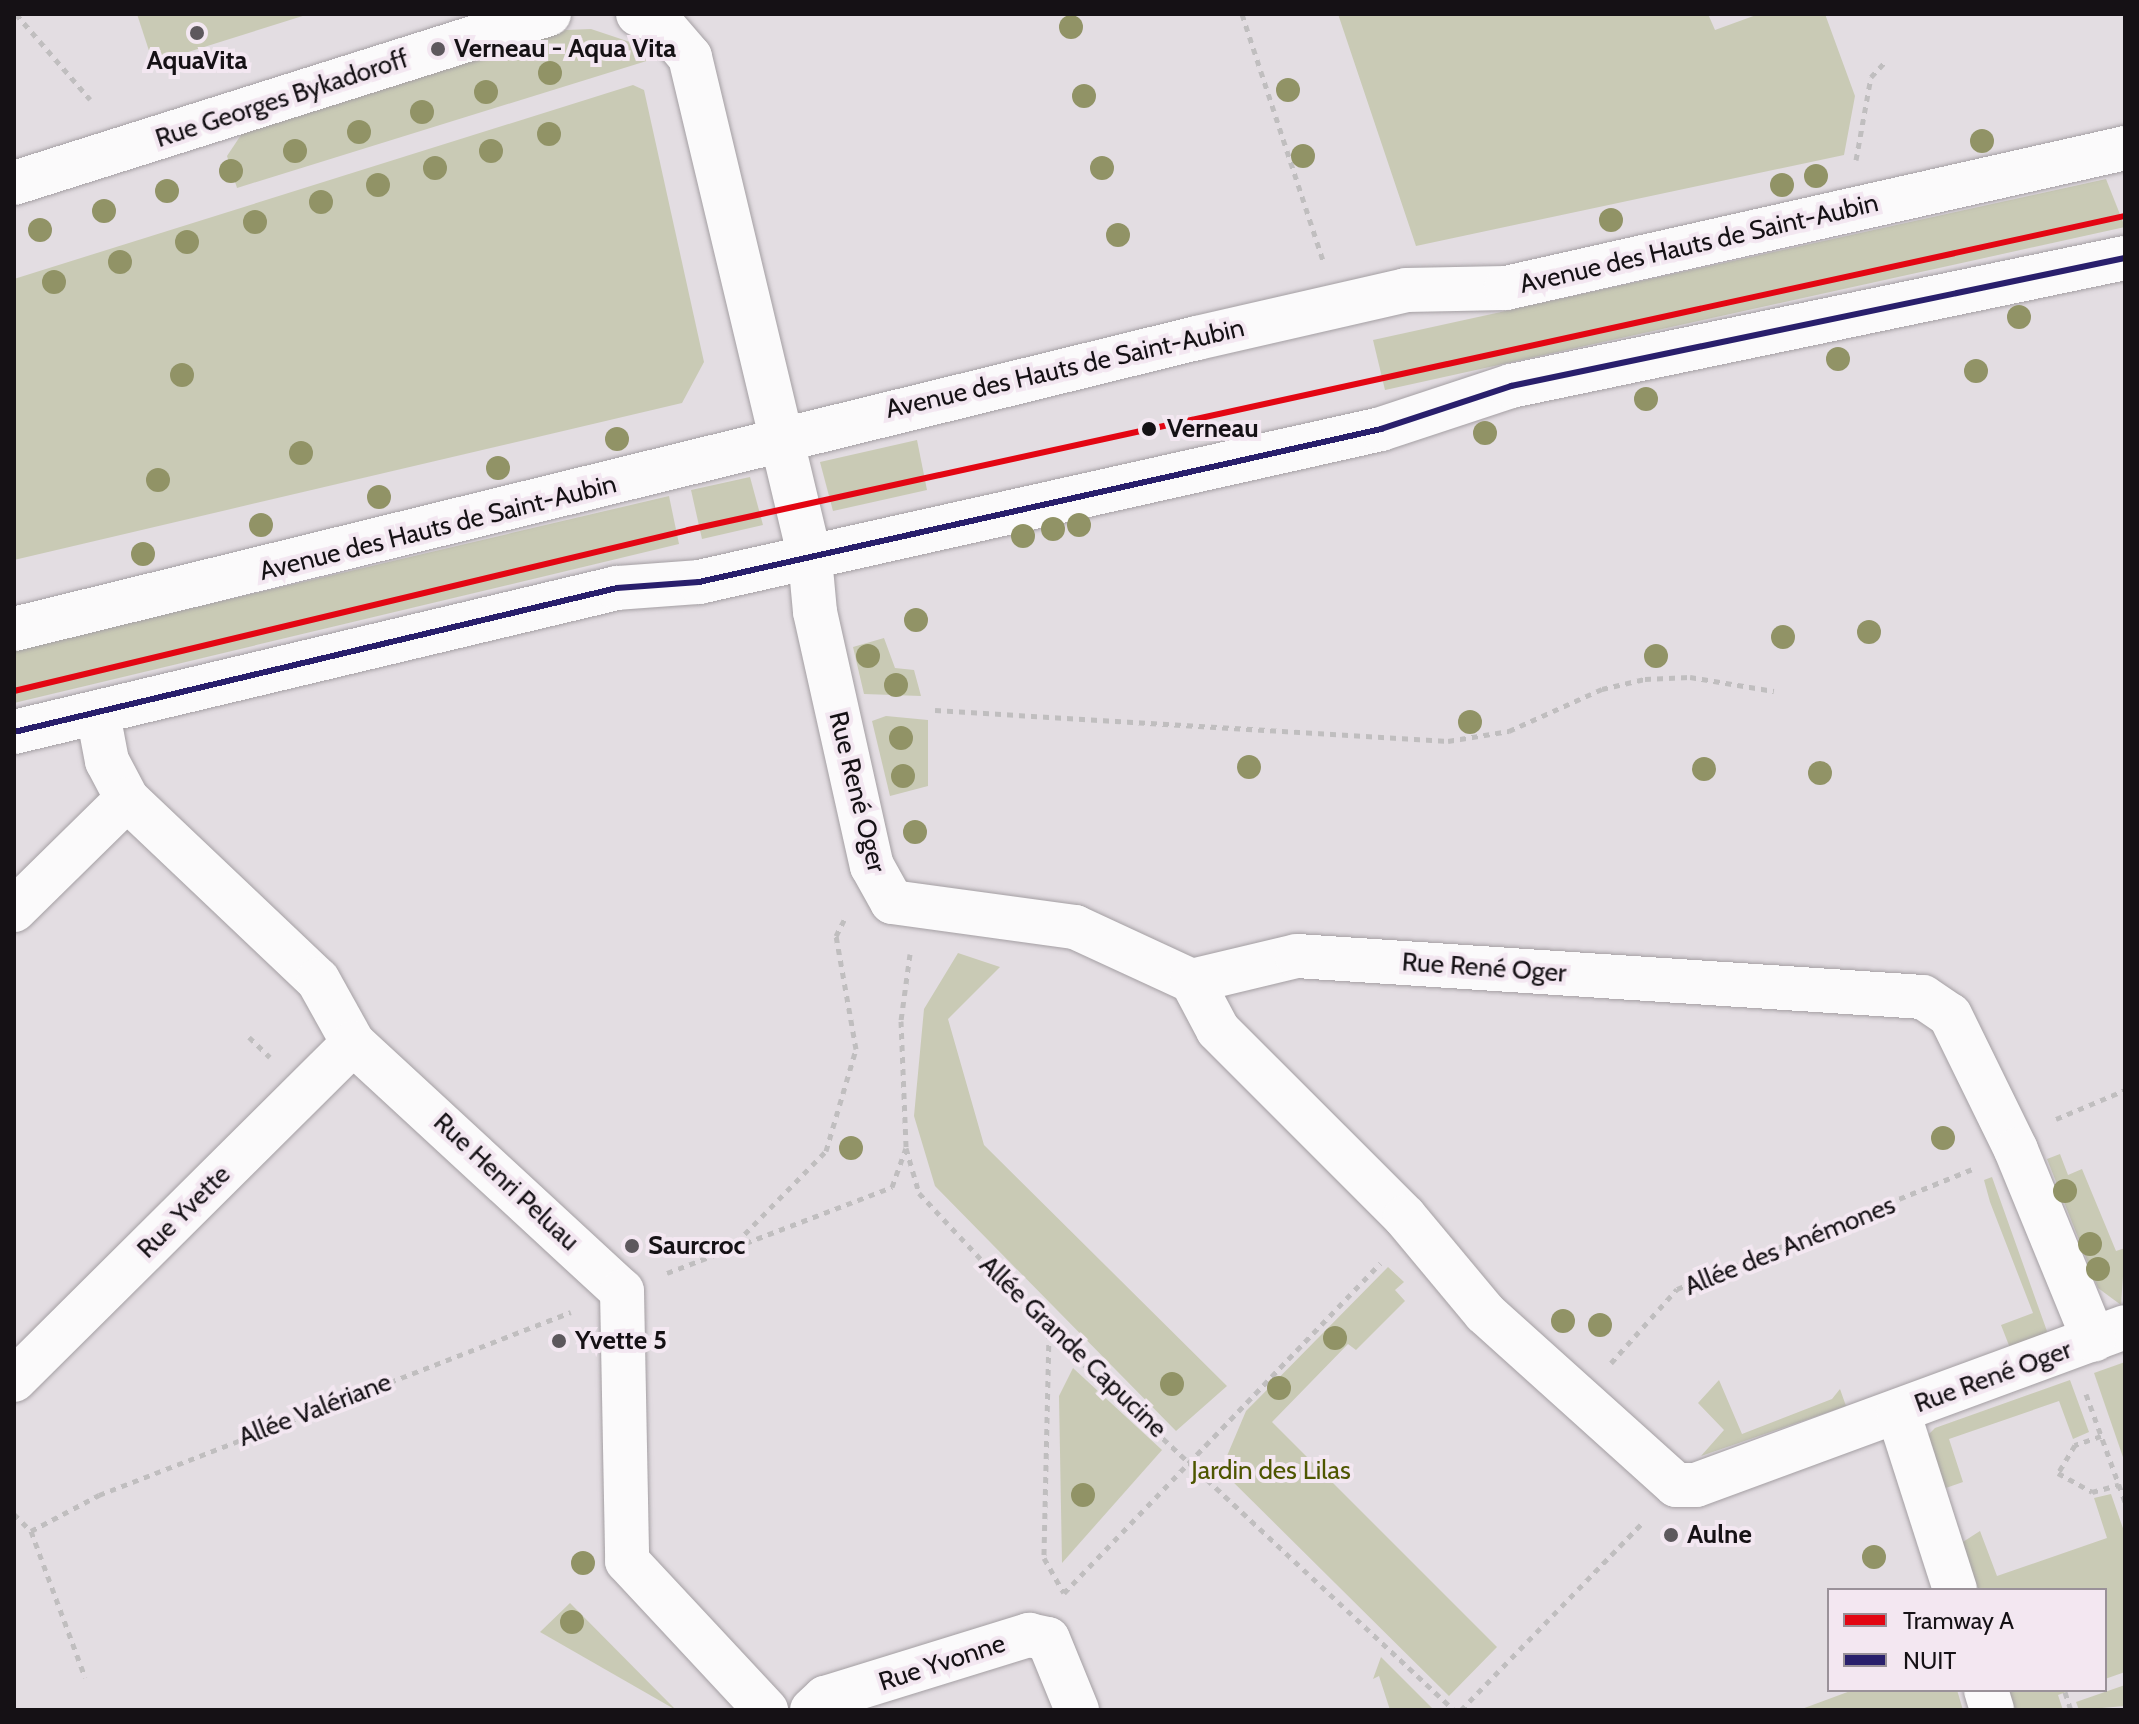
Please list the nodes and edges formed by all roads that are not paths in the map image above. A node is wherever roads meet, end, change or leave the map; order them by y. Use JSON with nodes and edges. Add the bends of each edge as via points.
{"nodes":[{"id":1,"x":549,"y":14,"type":"edge"},
{"id":2,"x":638,"y":14,"type":"edge"},
{"id":3,"x":2125,"y":148,"type":"edge"},
{"id":4,"x":14,"y":183,"type":"edge"},
{"id":5,"x":2125,"y":258,"type":"edge"},
{"id":6,"x":779,"y":436,"type":"junction"},
{"id":7,"x":810,"y":558,"type":"junction"},
{"id":8,"x":14,"y":629,"type":"edge"},
{"id":9,"x":98,"y":714,"type":"junction"},
{"id":10,"x":14,"y":732,"type":"edge"},
{"id":11,"x":127,"y":799,"type":"junction"},
{"id":12,"x":14,"y":910,"type":"edge"},
{"id":13,"x":1192,"y":981,"type":"junction"},
{"id":14,"x":353,"y":1043,"type":"junction"},
{"id":15,"x":2109,"y":1333,"type":"edge"},
{"id":16,"x":14,"y":1380,"type":"edge"},
{"id":17,"x":1898,"y":1412,"type":"junction"},
{"id":18,"x":1954,"y":1588,"type":"edge"},
{"id":19,"x":766,"y":1710,"type":"edge"},
{"id":20,"x":812,"y":1710,"type":"edge"},
{"id":21,"x":1077,"y":1710,"type":"edge"}],
"edges":[{"from":1,"to":4,"type":"street","name":"Rue Georges Bykadoroff"},
{"from":2,"to":6,"type":"street","via":[[660,22],[690,57]]},
{"from":3,"to":6,"type":"street","name":"Avenue des Hauts de Saint-Aubin","via":[[1506,288],[1406,290]]},
{"from":5,"to":7,"type":"street","via":[[1511,386],[1381,429]]},
{"from":6,"to":7,"type":"street"},
{"from":6,"to":8,"type":"street","name":"Avenue des Hauts de Saint-Aubin","via":[[673,462],[607,488]]},
{"from":7,"to":9,"type":"street","via":[[699,582],[617,588]]},
{"from":7,"to":13,"type":"street","name":"Rue René Oger","via":[[815,612],[872,866],[892,902],[1075,927]]},
{"from":9,"to":10,"type":"street"},
{"from":9,"to":11,"type":"street","name":"Rue Henri Peluau","via":[[107,761]]},
{"from":11,"to":12,"type":"street"},
{"from":11,"to":14,"type":"street","name":"Rue Henri Peluau","via":[[318,980]]},
{"from":13,"to":15,"type":"street","name":"Rue René Oger","via":[[1297,956],[1923,997],[1950,1015]]},
{"from":13,"to":17,"type":"street","name":"Rue René Oger","via":[[1218,1030],[1405,1217],[1485,1313],[1661,1478],[1696,1485]]},
{"from":14,"to":16,"type":"street","name":"Rue Yvette"},
{"from":14,"to":19,"type":"street","name":"Rue Henri Peluau","via":[[622,1291],[627,1561]]},
{"from":15,"to":17,"type":"street","name":"Rue René Oger"},
{"from":17,"to":18,"type":"street"},
{"from":20,"to":21,"type":"street","name":"Rue Yvonne","via":[[825,1698],[1029,1635],[1048,1639]]}]}
